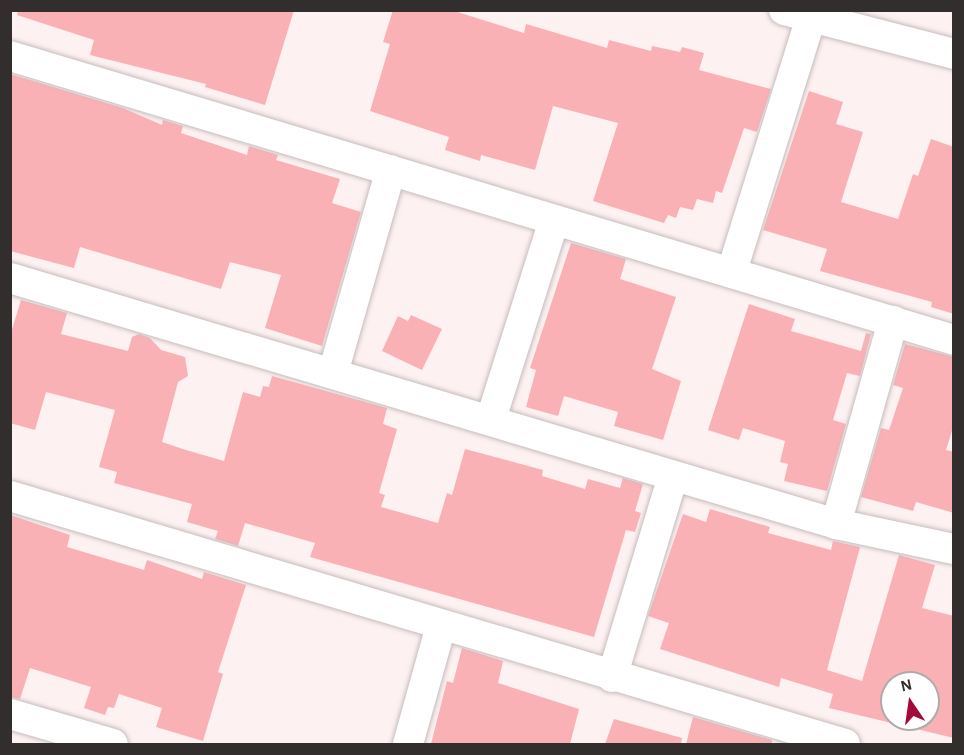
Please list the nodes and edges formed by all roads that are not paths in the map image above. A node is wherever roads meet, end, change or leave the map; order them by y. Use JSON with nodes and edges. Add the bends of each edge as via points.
{"nodes":[{"id":1,"x":798,"y":14,"type":"edge"},
{"id":2,"x":954,"y":54,"type":"edge"},
{"id":3,"x":10,"y":56,"type":"edge"},
{"id":4,"x":391,"y":170,"type":"junction"},
{"id":5,"x":554,"y":220,"type":"junction"},
{"id":6,"x":732,"y":271,"type":"junction"},
{"id":7,"x":10,"y":278,"type":"edge"},
{"id":8,"x":893,"y":321,"type":"junction"},
{"id":9,"x":954,"y":340,"type":"edge"},
{"id":10,"x":333,"y":373,"type":"junction"},
{"id":11,"x":491,"y":419,"type":"junction"},
{"id":12,"x":673,"y":476,"type":"junction"},
{"id":13,"x":10,"y":496,"type":"edge"},
{"id":14,"x":836,"y":524,"type":"junction"},
{"id":15,"x":954,"y":549,"type":"edge"},
{"id":16,"x":441,"y":626,"type":"junction"},
{"id":17,"x":612,"y":677,"type":"junction"},
{"id":18,"x":10,"y":714,"type":"edge"},
{"id":19,"x":774,"y":735,"type":"edge"},
{"id":20,"x":103,"y":743,"type":"edge"},
{"id":21,"x":408,"y":744,"type":"edge"},
{"id":22,"x":845,"y":744,"type":"edge"}],
"edges":[{"from":1,"to":2,"type":"street"},
{"from":1,"to":6,"type":"street"},
{"from":3,"to":4,"type":"street"},
{"from":4,"to":5,"type":"street"},
{"from":4,"to":10,"type":"street"},
{"from":5,"to":6,"type":"street"},
{"from":5,"to":11,"type":"street"},
{"from":6,"to":8,"type":"street"},
{"from":7,"to":10,"type":"street"},
{"from":8,"to":9,"type":"street"},
{"from":8,"to":14,"type":"street"},
{"from":10,"to":11,"type":"street"},
{"from":11,"to":12,"type":"street"},
{"from":12,"to":14,"type":"street"},
{"from":12,"to":17,"type":"street"},
{"from":13,"to":16,"type":"street"},
{"from":14,"to":15,"type":"street"},
{"from":16,"to":17,"type":"street"},
{"from":16,"to":21,"type":"street"},
{"from":17,"to":19,"type":"street"},
{"from":18,"to":20,"type":"street"},
{"from":19,"to":22,"type":"street"}]}
